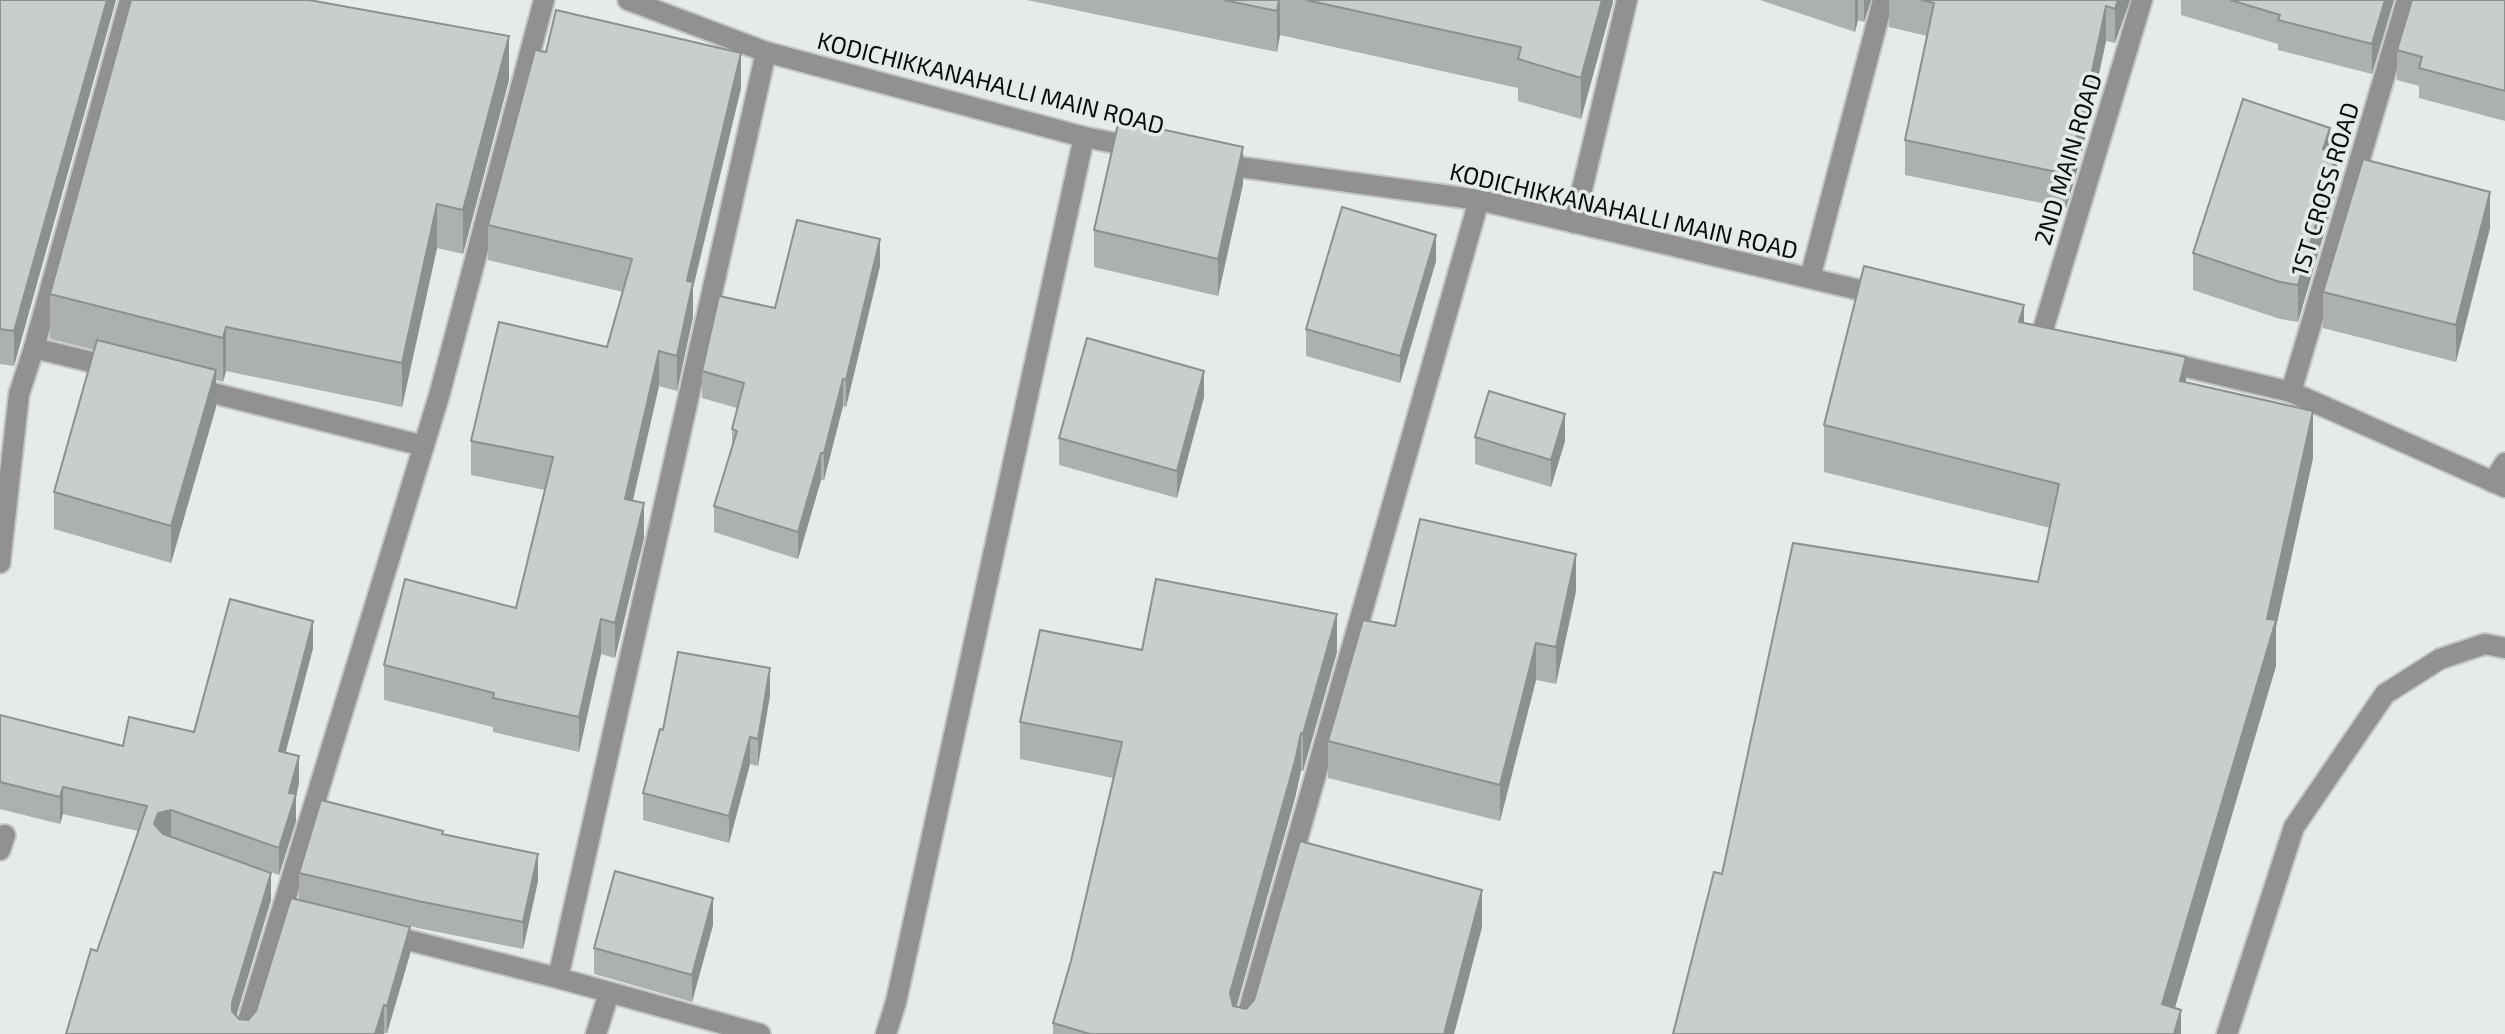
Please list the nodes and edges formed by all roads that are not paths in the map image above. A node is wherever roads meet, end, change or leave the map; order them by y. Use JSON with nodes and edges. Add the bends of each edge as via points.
{"nodes":[{"id":1,"x":130,"y":0,"type":"edge"},
{"id":2,"x":544,"y":0,"type":"edge"},
{"id":3,"x":628,"y":0,"type":"edge"},
{"id":4,"x":1627,"y":0,"type":"edge"},
{"id":5,"x":1883,"y":0,"type":"edge"},
{"id":6,"x":2142,"y":0,"type":"edge"},
{"id":7,"x":2407,"y":0,"type":"edge"},
{"id":8,"x":766,"y":52,"type":"junction"},
{"id":9,"x":1084,"y":137,"type":"junction"},
{"id":10,"x":1157,"y":152,"type":"edge"},
{"id":11,"x":1201,"y":161,"type":"edge"},
{"id":12,"x":1479,"y":200,"type":"junction"},
{"id":13,"x":1574,"y":223,"type":"junction"},
{"id":14,"x":1810,"y":278,"type":"junction"},
{"id":15,"x":1903,"y":300,"type":"edge"},
{"id":16,"x":2042,"y":333,"type":"edge"},
{"id":17,"x":34,"y":348,"type":"junction"},
{"id":18,"x":2135,"y":355,"type":"edge"},
{"id":19,"x":139,"y":374,"type":"edge"},
{"id":20,"x":169,"y":382,"type":"edge"},
{"id":21,"x":10,"y":392,"type":"edge"},
{"id":22,"x":2291,"y":392,"type":"junction"},
{"id":23,"x":424,"y":446,"type":"junction"},
{"id":24,"x":2505,"y":463,"type":"edge"},
{"id":25,"x":2499,"y":485,"type":"edge"},
{"id":26,"x":0,"y":563,"type":"edge"},
{"id":27,"x":2505,"y":648,"type":"edge"},
{"id":28,"x":359,"y":928,"type":"edge"},
{"id":29,"x":558,"y":978,"type":"junction"},
{"id":30,"x":609,"y":993,"type":"junction"},
{"id":31,"x":244,"y":1034,"type":"edge"},
{"id":32,"x":596,"y":1034,"type":"edge"},
{"id":33,"x":760,"y":1034,"type":"edge"},
{"id":34,"x":886,"y":1034,"type":"edge"},
{"id":35,"x":1242,"y":1034,"type":"edge"},
{"id":36,"x":2227,"y":1034,"type":"edge"}],
"edges":[{"from":1,"to":17,"type":"street"},
{"from":2,"to":23,"type":"street"},
{"from":3,"to":8,"type":"street","name":"KODICHIKKANAHALLI MAIN ROAD"},
{"from":4,"to":13,"type":"street"},
{"from":5,"to":14,"type":"street"},
{"from":6,"to":16,"type":"street","name":"2ND MAIN ROAD"},
{"from":7,"to":22,"type":"street","name":"1ST CROSS ROAD"},
{"from":8,"to":9,"type":"street","name":"KODICHIKKANAHALLI MAIN ROAD"},
{"from":8,"to":29,"type":"street"},
{"from":9,"to":10,"type":"street","name":"KODICHIKKANAHALLI MAIN ROAD"},
{"from":9,"to":34,"type":"street"},
{"from":11,"to":12,"type":"street","name":"KODICHIKKANAHALLI MAIN ROAD"},
{"from":12,"to":13,"type":"street","name":"KODICHIKKANAHALLI MAIN ROAD"},
{"from":12,"to":35,"type":"street"},
{"from":13,"to":14,"type":"street","name":"KODICHIKKANAHALLI MAIN ROAD"},
{"from":14,"to":15,"type":"street","name":"KODICHIKKANAHALLI MAIN ROAD"},
{"from":17,"to":19,"type":"street"},
{"from":17,"to":21,"type":"street"},
{"from":18,"to":22,"type":"street"},
{"from":20,"to":23,"type":"street"},
{"from":21,"to":26,"type":"street"},
{"from":22,"to":25,"type":"street"},
{"from":23,"to":31,"type":"street"},
{"from":24,"to":25,"type":"street"},
{"from":27,"to":36,"type":"street","via":[[2485,644],[2440,659],[2385,694],[2294,827]]},
{"from":28,"to":29,"type":"street"},
{"from":29,"to":30,"type":"street"},
{"from":30,"to":32,"type":"street"},
{"from":30,"to":33,"type":"street"}]}
